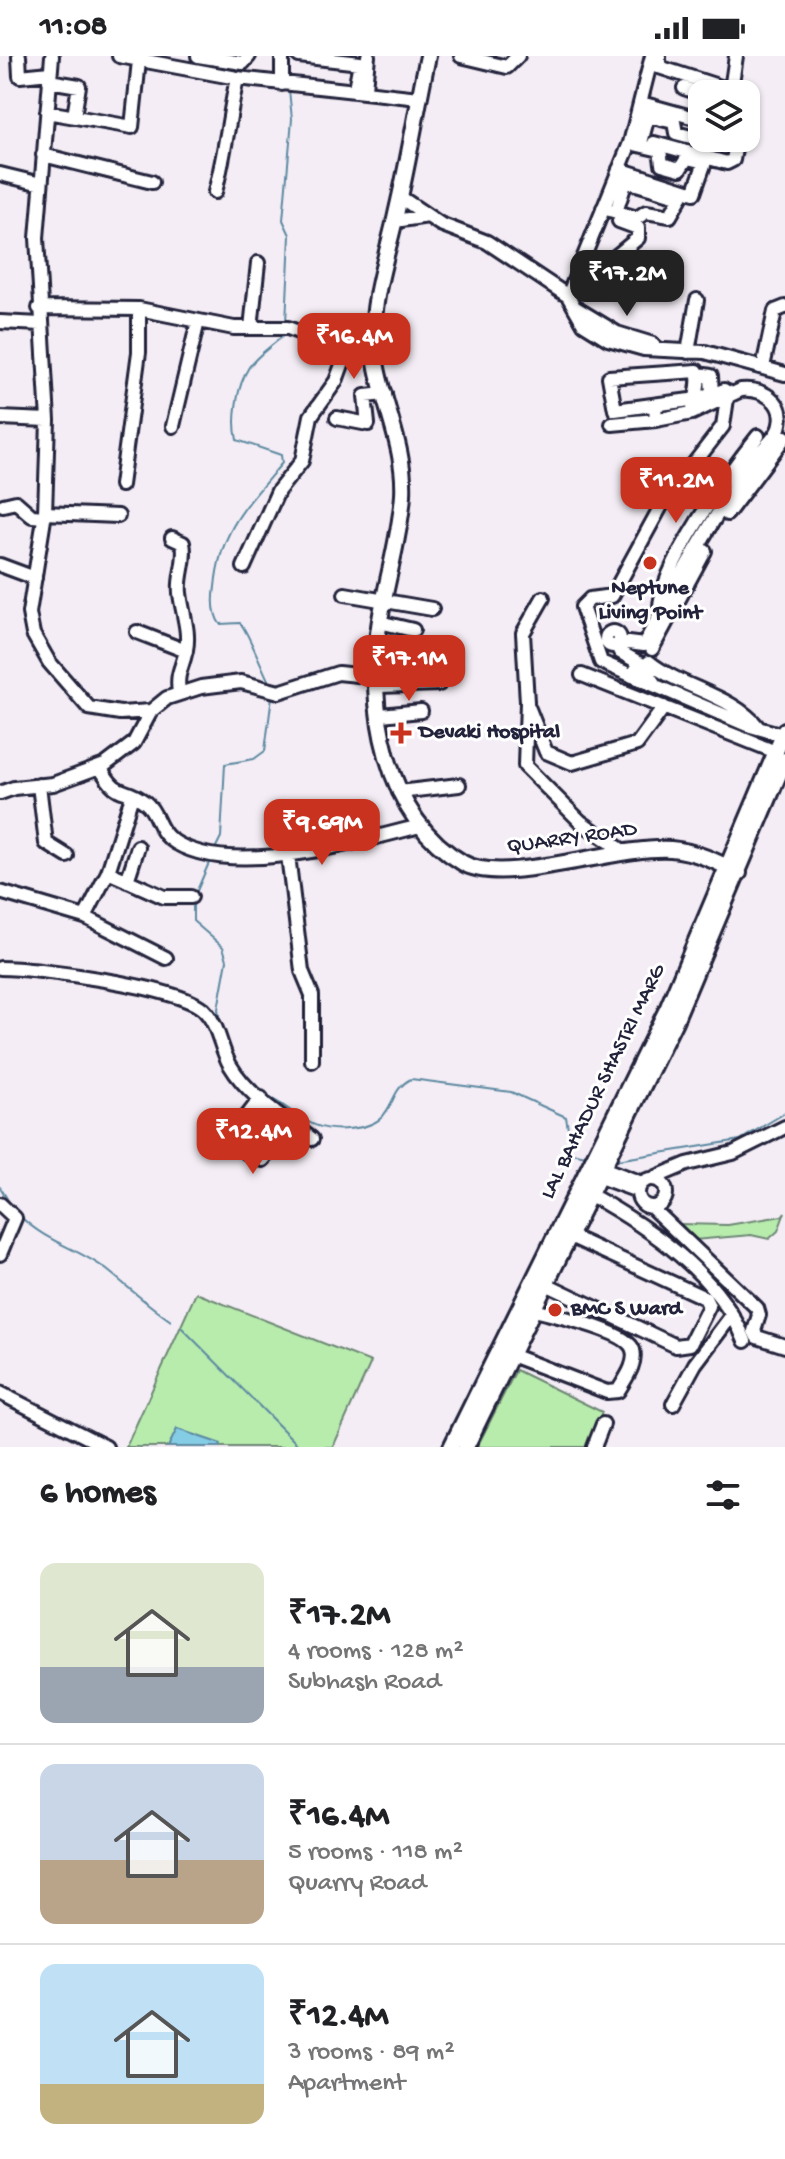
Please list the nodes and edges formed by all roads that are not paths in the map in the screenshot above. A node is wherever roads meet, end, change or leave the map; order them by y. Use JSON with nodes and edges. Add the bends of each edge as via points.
{"nodes":[{"id":1,"x":19,"y":56,"type":"edge"},
{"id":2,"x":52,"y":56,"type":"edge"},
{"id":3,"x":119,"y":56,"type":"edge"},
{"id":4,"x":198,"y":56,"type":"edge"},
{"id":5,"x":249,"y":56,"type":"edge"},
{"id":6,"x":282,"y":56,"type":"edge"},
{"id":7,"x":299,"y":56,"type":"edge"},
{"id":8,"x":368,"y":56,"type":"edge"},
{"id":9,"x":427,"y":56,"type":"edge"},
{"id":10,"x":461,"y":56,"type":"edge"},
{"id":11,"x":518,"y":56,"type":"edge"},
{"id":12,"x":652,"y":56,"type":"edge"},
{"id":13,"x":659,"y":56,"type":"edge"},
{"id":14,"x":736,"y":56,"type":"edge"},
{"id":15,"x":139,"y":61,"type":"junction"},
{"id":16,"x":172,"y":61,"type":"edge"},
{"id":17,"x":648,"y":74,"type":"junction"},
{"id":18,"x":50,"y":77,"type":"junction"},
{"id":19,"x":237,"y":78,"type":"junction"},
{"id":20,"x":282,"y":84,"type":"junction"},
{"id":21,"x":688,"y":87,"type":"edge"},
{"id":22,"x":360,"y":89,"type":"junction"},
{"id":23,"x":419,"y":98,"type":"junction"},
{"id":24,"x":72,"y":111,"type":"junction"},
{"id":25,"x":643,"y":111,"type":"junction"},
{"id":26,"x":47,"y":112,"type":"junction"},
{"id":27,"x":688,"y":118,"type":"edge"},
{"id":28,"x":688,"y":136,"type":"edge"},
{"id":29,"x":635,"y":140,"type":"junction"},
{"id":30,"x":734,"y":152,"type":"edge"},
{"id":31,"x":43,"y":155,"type":"junction"},
{"id":32,"x":0,"y":174,"type":"edge"},
{"id":33,"x":620,"y":176,"type":"junction"},
{"id":34,"x":152,"y":182,"type":"dead end"},
{"id":35,"x":41,"y":184,"type":"junction"},
{"id":36,"x":215,"y":192,"type":"dead end"},
{"id":37,"x":400,"y":197,"type":"junction"},
{"id":38,"x":607,"y":211,"type":"junction"},
{"id":39,"x":428,"y":216,"type":"junction"},
{"id":40,"x":395,"y":221,"type":"junction"},
{"id":41,"x":583,"y":257,"type":"junction"},
{"id":42,"x":258,"y":263,"type":"dead end"},
{"id":43,"x":603,"y":267,"type":"junction"},
{"id":44,"x":595,"y":280,"type":"dead end"},
{"id":45,"x":697,"y":300,"type":"dead end"},
{"id":46,"x":570,"y":301,"type":"junction"},
{"id":47,"x":785,"y":307,"type":"edge"},
{"id":48,"x":39,"y":308,"type":"junction"},
{"id":49,"x":139,"y":309,"type":"junction"},
{"id":50,"x":198,"y":321,"type":"junction"},
{"id":51,"x":0,"y":322,"type":"edge"},
{"id":52,"x":41,"y":324,"type":"junction"},
{"id":53,"x":251,"y":328,"type":"junction"},
{"id":54,"x":374,"y":347,"type":"junction"},
{"id":55,"x":347,"y":351,"type":"junction"},
{"id":56,"x":688,"y":352,"type":"junction"},
{"id":57,"x":763,"y":367,"type":"junction"},
{"id":58,"x":699,"y":374,"type":"junction"},
{"id":59,"x":785,"y":374,"type":"edge"},
{"id":60,"x":728,"y":392,"type":"junction"},
{"id":61,"x":385,"y":394,"type":"junction"},
{"id":62,"x":712,"y":395,"type":"junction"},
{"id":63,"x":695,"y":399,"type":"junction"},
{"id":64,"x":785,"y":404,"type":"edge"},
{"id":65,"x":655,"y":405,"type":"junction"},
{"id":66,"x":692,"y":413,"type":"junction"},
{"id":67,"x":0,"y":418,"type":"edge"},
{"id":68,"x":337,"y":418,"type":"dead end"},
{"id":69,"x":48,"y":420,"type":"junction"},
{"id":70,"x":656,"y":420,"type":"junction"},
{"id":71,"x":612,"y":424,"type":"dead end"},
{"id":72,"x":173,"y":426,"type":"dead end"},
{"id":73,"x":773,"y":440,"type":"edge"},
{"id":74,"x":121,"y":485,"type":"dead end"},
{"id":75,"x":3,"y":505,"type":"dead end"},
{"id":76,"x":722,"y":506,"type":"junction"},
{"id":77,"x":45,"y":515,"type":"junction"},
{"id":78,"x":118,"y":516,"type":"dead end"},
{"id":79,"x":172,"y":538,"type":"dead end"},
{"id":80,"x":689,"y":560,"type":"junction"},
{"id":81,"x":0,"y":565,"type":"edge"},
{"id":82,"x":244,"y":567,"type":"dead end"},
{"id":83,"x":35,"y":578,"type":"junction"},
{"id":84,"x":345,"y":594,"type":"dead end"},
{"id":85,"x":543,"y":598,"type":"dead end"},
{"id":86,"x":384,"y":599,"type":"junction"},
{"id":87,"x":432,"y":609,"type":"dead end"},
{"id":88,"x":379,"y":622,"type":"junction"},
{"id":89,"x":413,"y":630,"type":"dead end"},
{"id":90,"x":137,"y":632,"type":"dead end"},
{"id":91,"x":604,"y":634,"type":"dead end"},
{"id":92,"x":186,"y":651,"type":"junction"},
{"id":93,"x":644,"y":656,"type":"junction"},
{"id":94,"x":582,"y":675,"type":"dead end"},
{"id":95,"x":632,"y":676,"type":"junction"},
{"id":96,"x":377,"y":682,"type":"junction"},
{"id":97,"x":439,"y":684,"type":"dead end"},
{"id":98,"x":656,"y":686,"type":"junction"},
{"id":99,"x":179,"y":693,"type":"junction"},
{"id":100,"x":527,"y":702,"type":"junction"},
{"id":101,"x":664,"y":707,"type":"junction"},
{"id":102,"x":151,"y":711,"type":"junction"},
{"id":103,"x":421,"y":711,"type":"dead end"},
{"id":104,"x":381,"y":715,"type":"junction"},
{"id":105,"x":758,"y":727,"type":"junction"},
{"id":106,"x":784,"y":733,"type":"edge"},
{"id":107,"x":780,"y":756,"type":"edge"},
{"id":108,"x":100,"y":767,"type":"junction"},
{"id":109,"x":39,"y":785,"type":"junction"},
{"id":110,"x":459,"y":785,"type":"dead end"},
{"id":111,"x":399,"y":792,"type":"junction"},
{"id":112,"x":0,"y":793,"type":"edge"},
{"id":113,"x":132,"y":796,"type":"junction"},
{"id":114,"x":420,"y":826,"type":"junction"},
{"id":115,"x":138,"y":847,"type":"dead end"},
{"id":116,"x":623,"y":851,"type":"junction"},
{"id":117,"x":288,"y":855,"type":"junction"},
{"id":118,"x":67,"y":856,"type":"dead end"},
{"id":119,"x":733,"y":870,"type":"junction"},
{"id":120,"x":108,"y":872,"type":"junction"},
{"id":121,"x":127,"y":881,"type":"junction"},
{"id":122,"x":0,"y":892,"type":"edge"},
{"id":123,"x":191,"y":897,"type":"dead end"},
{"id":124,"x":85,"y":917,"type":"junction"},
{"id":125,"x":166,"y":958,"type":"dead end"},
{"id":126,"x":0,"y":968,"type":"edge"},
{"id":127,"x":312,"y":1061,"type":"dead end"},
{"id":128,"x":257,"y":1103,"type":"junction"},
{"id":129,"x":785,"y":1127,"type":"edge"},
{"id":130,"x":785,"y":1135,"type":"edge"},
{"id":131,"x":312,"y":1139,"type":"dead end"},
{"id":132,"x":595,"y":1164,"type":"junction"},
{"id":133,"x":648,"y":1183,"type":"junction"},
{"id":134,"x":589,"y":1194,"type":"junction"},
{"id":135,"x":0,"y":1204,"type":"edge"},
{"id":136,"x":651,"y":1207,"type":"junction"},
{"id":137,"x":570,"y":1236,"type":"junction"},
{"id":138,"x":0,"y":1254,"type":"edge"},
{"id":139,"x":546,"y":1284,"type":"junction"},
{"id":140,"x":534,"y":1310,"type":"junction"},
{"id":141,"x":732,"y":1315,"type":"junction"},
{"id":142,"x":745,"y":1341,"type":"dead end"},
{"id":143,"x":785,"y":1346,"type":"edge"},
{"id":144,"x":511,"y":1355,"type":"junction"},
{"id":145,"x":0,"y":1393,"type":"edge"},
{"id":146,"x":673,"y":1404,"type":"dead end"},
{"id":147,"x":603,"y":1424,"type":"dead end"},
{"id":148,"x":106,"y":1447,"type":"edge"},
{"id":149,"x":451,"y":1447,"type":"edge"},
{"id":150,"x":466,"y":1447,"type":"edge"},
{"id":151,"x":594,"y":1447,"type":"edge"}],
"edges":[{"from":1,"to":18,"type":"street","via":[[20,76]]},
{"from":2,"to":18,"type":"street"},
{"from":3,"to":15,"type":"street"},
{"from":4,"to":5,"type":"street","via":[[243,63]]},
{"from":6,"to":20,"type":"street"},
{"from":7,"to":22,"type":"street","via":[[360,63]]},
{"from":8,"to":22,"type":"street"},
{"from":9,"to":23,"type":"main road","name":"QUARRY ROAD"},
{"from":10,"to":11,"type":"street","via":[[498,67],[507,67]]},
{"from":12,"to":17,"type":"street"},
{"from":13,"to":14,"type":"street","via":[[659,67],[727,89]]},
{"from":15,"to":16,"type":"street"},
{"from":15,"to":24,"type":"street","via":[[132,127]]},
{"from":16,"to":19,"type":"street"},
{"from":17,"to":21,"type":"street"},
{"from":17,"to":25,"type":"street"},
{"from":18,"to":24,"type":"street","via":[[79,86]]},
{"from":18,"to":26,"type":"street"},
{"from":19,"to":20,"type":"street"},
{"from":19,"to":36,"type":"street"},
{"from":20,"to":22,"type":"street"},
{"from":22,"to":23,"type":"street"},
{"from":23,"to":37,"type":"main road","name":"QUARRY ROAD"},
{"from":24,"to":26,"type":"street"},
{"from":25,"to":27,"type":"street"},
{"from":25,"to":28,"type":"street","via":[[674,122],[676,133]]},
{"from":25,"to":29,"type":"street"},
{"from":26,"to":31,"type":"street"},
{"from":29,"to":30,"type":"street","via":[[727,163]]},
{"from":29,"to":33,"type":"street"},
{"from":29,"to":33,"type":"street","via":[[660,150],[659,162],[680,169],[685,158],[705,162],[698,188],[694,193]]},
{"from":31,"to":34,"type":"street"},
{"from":31,"to":35,"type":"street"},
{"from":32,"to":35,"type":"street"},
{"from":33,"to":38,"type":"street"},
{"from":33,"to":38,"type":"street","via":[[681,197],[670,216],[646,212],[637,218]]},
{"from":35,"to":48,"type":"street"},
{"from":37,"to":39,"type":"street"},
{"from":37,"to":40,"type":"main road","name":"QUARRY ROAD"},
{"from":38,"to":41,"type":"street"},
{"from":38,"to":43,"type":"street","via":[[640,233]]},
{"from":39,"to":40,"type":"street"},
{"from":39,"to":46,"type":"street","via":[[487,242]]},
{"from":40,"to":54,"type":"main road","name":"QUARRY ROAD","via":[[377,295]]},
{"from":41,"to":43,"type":"street"},
{"from":41,"to":46,"type":"street"},
{"from":42,"to":53,"type":"street"},
{"from":43,"to":44,"type":"street"},
{"from":45,"to":56,"type":"street"},
{"from":46,"to":56,"type":"street","via":[[584,324],[624,346]]},
{"from":47,"to":57,"type":"street","via":[[775,311]]},
{"from":48,"to":49,"type":"street"},
{"from":48,"to":52,"type":"street"},
{"from":49,"to":50,"type":"street"},
{"from":49,"to":74,"type":"street","via":[[139,352]]},
{"from":50,"to":53,"type":"street"},
{"from":50,"to":72,"type":"street"},
{"from":51,"to":52,"type":"street"},
{"from":52,"to":69,"type":"street"},
{"from":53,"to":55,"type":"street","via":[[286,327]]},
{"from":54,"to":55,"type":"street"},
{"from":54,"to":61,"type":"main road","name":"QUARRY ROAD"},
{"from":55,"to":82,"type":"street","via":[[336,381],[311,416],[302,461],[278,491]]},
{"from":56,"to":57,"type":"street"},
{"from":57,"to":59,"type":"street"},
{"from":58,"to":62,"type":"street","via":[[711,376]]},
{"from":58,"to":63,"type":"street"},
{"from":58,"to":65,"type":"street","via":[[692,370],[609,377],[615,410]]},
{"from":60,"to":62,"type":"street"},
{"from":60,"to":64,"type":"street","via":[[754,382],[776,391]]},
{"from":60,"to":66,"type":"street"},
{"from":60,"to":73,"type":"street","via":[[751,389],[775,402],[782,413]]},
{"from":60,"to":95,"type":"street","via":[[723,426],[661,506],[612,596],[590,599],[582,607],[601,662]]},
{"from":61,"to":68,"type":"street","via":[[365,396],[368,424]]},
{"from":61,"to":86,"type":"main road","name":"QUARRY ROAD","via":[[403,492]]},
{"from":62,"to":63,"type":"street"},
{"from":63,"to":65,"type":"street"},
{"from":63,"to":66,"type":"street"},
{"from":65,"to":70,"type":"street"},
{"from":66,"to":70,"type":"street"},
{"from":67,"to":69,"type":"street"},
{"from":69,"to":77,"type":"street"},
{"from":70,"to":71,"type":"street"},
{"from":73,"to":76,"type":"street"},
{"from":73,"to":76,"type":"street","via":[[747,459]]},
{"from":75,"to":77,"type":"street","via":[[16,502],[32,516]]},
{"from":76,"to":80,"type":"street"},
{"from":76,"to":80,"type":"street"},
{"from":77,"to":78,"type":"street"},
{"from":77,"to":83,"type":"street"},
{"from":79,"to":92,"type":"street","via":[[183,543],[186,557],[180,591]]},
{"from":80,"to":93,"type":"street"},
{"from":80,"to":93,"type":"street"},
{"from":81,"to":83,"type":"street"},
{"from":83,"to":102,"type":"street","via":[[29,613],[33,634],[73,692],[89,708]]},
{"from":84,"to":86,"type":"street"},
{"from":85,"to":100,"type":"street","via":[[523,633]]},
{"from":86,"to":87,"type":"street"},
{"from":86,"to":88,"type":"main road","name":"QUARRY ROAD"},
{"from":88,"to":89,"type":"street"},
{"from":88,"to":96,"type":"main road","name":"QUARRY ROAD"},
{"from":90,"to":92,"type":"street"},
{"from":91,"to":93,"type":"street","via":[[608,645],[619,644],[620,652]]},
{"from":92,"to":99,"type":"street","via":[[177,674]]},
{"from":93,"to":95,"type":"street"},
{"from":93,"to":98,"type":"street"},
{"from":93,"to":105,"type":"street","via":[[666,676],[733,707]]},
{"from":94,"to":101,"type":"street"},
{"from":95,"to":98,"type":"street"},
{"from":96,"to":97,"type":"street"},
{"from":96,"to":99,"type":"street","via":[[338,673],[275,692],[241,682]]},
{"from":96,"to":104,"type":"main road","name":"QUARRY ROAD"},
{"from":98,"to":105,"type":"street"},
{"from":99,"to":102,"type":"street"},
{"from":100,"to":101,"type":"street","via":[[546,752],[572,763],[637,744]]},
{"from":100,"to":116,"type":"street","via":[[523,757],[528,772],[581,822]]},
{"from":101,"to":107,"type":"street"},
{"from":102,"to":108,"type":"street","via":[[134,743]]},
{"from":103,"to":104,"type":"street"},
{"from":104,"to":111,"type":"main road","name":"QUARRY ROAD"},
{"from":105,"to":106,"type":"street"},
{"from":106,"to":107,"type":"main road","name":"LAL BAHADUR SHASTRI MARG"},
{"from":107,"to":119,"type":"main road","name":"LAL BAHADUR SHASTRI MARG"},
{"from":108,"to":109,"type":"street"},
{"from":108,"to":113,"type":"street","via":[[111,788]]},
{"from":109,"to":112,"type":"street"},
{"from":109,"to":118,"type":"street","via":[[46,843]]},
{"from":110,"to":111,"type":"street"},
{"from":111,"to":114,"type":"main road","name":"QUARRY ROAD"},
{"from":113,"to":117,"type":"street","via":[[146,803],[168,837],[191,851],[213,856]]},
{"from":113,"to":120,"type":"street"},
{"from":114,"to":116,"type":"main road","name":"QUARRY ROAD","via":[[464,864],[512,873]]},
{"from":114,"to":117,"type":"street"},
{"from":115,"to":121,"type":"street"},
{"from":116,"to":119,"type":"main road","name":"QUARRY ROAD","via":[[672,849]]},
{"from":117,"to":127,"type":"street","via":[[302,971],[312,995]]},
{"from":119,"to":132,"type":"main road","name":"LAL BAHADUR SHASTRI MARG"},
{"from":120,"to":121,"type":"street"},
{"from":120,"to":124,"type":"street"},
{"from":121,"to":123,"type":"street","via":[[164,897]]},
{"from":122,"to":124,"type":"street"},
{"from":124,"to":125,"type":"street"},
{"from":126,"to":128,"type":"street","via":[[141,988],[195,1003],[212,1021],[229,1063]]},
{"from":128,"to":128,"type":"street","via":[[232,1137],[263,1160],[287,1133]]},
{"from":128,"to":131,"type":"street"},
{"from":129,"to":133,"type":"street","via":[[733,1153],[677,1167]]},
{"from":130,"to":133,"type":"street","via":[[736,1159]]},
{"from":132,"to":133,"type":"street"},
{"from":132,"to":134,"type":"main road","name":"LAL BAHADUR SHASTRI MARG"},
{"from":132,"to":149,"type":"main road","name":"LAL BAHADUR SHASTRI MARG"},
{"from":133,"to":136,"type":"street","via":[[642,1203]]},
{"from":133,"to":136,"type":"street","via":[[665,1187],[661,1204]]},
{"from":134,"to":137,"type":"main road","name":"LAL BAHADUR SHASTRI MARG"},
{"from":134,"to":141,"type":"street","via":[[637,1222],[691,1264]]},
{"from":135,"to":138,"type":"street","via":[[15,1218]]},
{"from":136,"to":143,"type":"street","via":[[757,1308],[757,1337]]},
{"from":137,"to":139,"type":"main road","name":"LAL BAHADUR SHASTRI MARG"},
{"from":137,"to":139,"type":"street","via":[[705,1298],[709,1306],[690,1344],[676,1346]]},
{"from":139,"to":140,"type":"main road","name":"LAL BAHADUR SHASTRI MARG"},
{"from":140,"to":144,"type":"main road","name":"LAL BAHADUR SHASTRI MARG"},
{"from":140,"to":144,"type":"street","via":[[617,1334],[635,1353],[630,1370],[618,1391],[607,1392]]},
{"from":141,"to":142,"type":"street"},
{"from":141,"to":146,"type":"street"},
{"from":144,"to":150,"type":"main road","name":"LAL BAHADUR SHASTRI MARG"},
{"from":145,"to":148,"type":"street"},
{"from":147,"to":151,"type":"street"}]}
